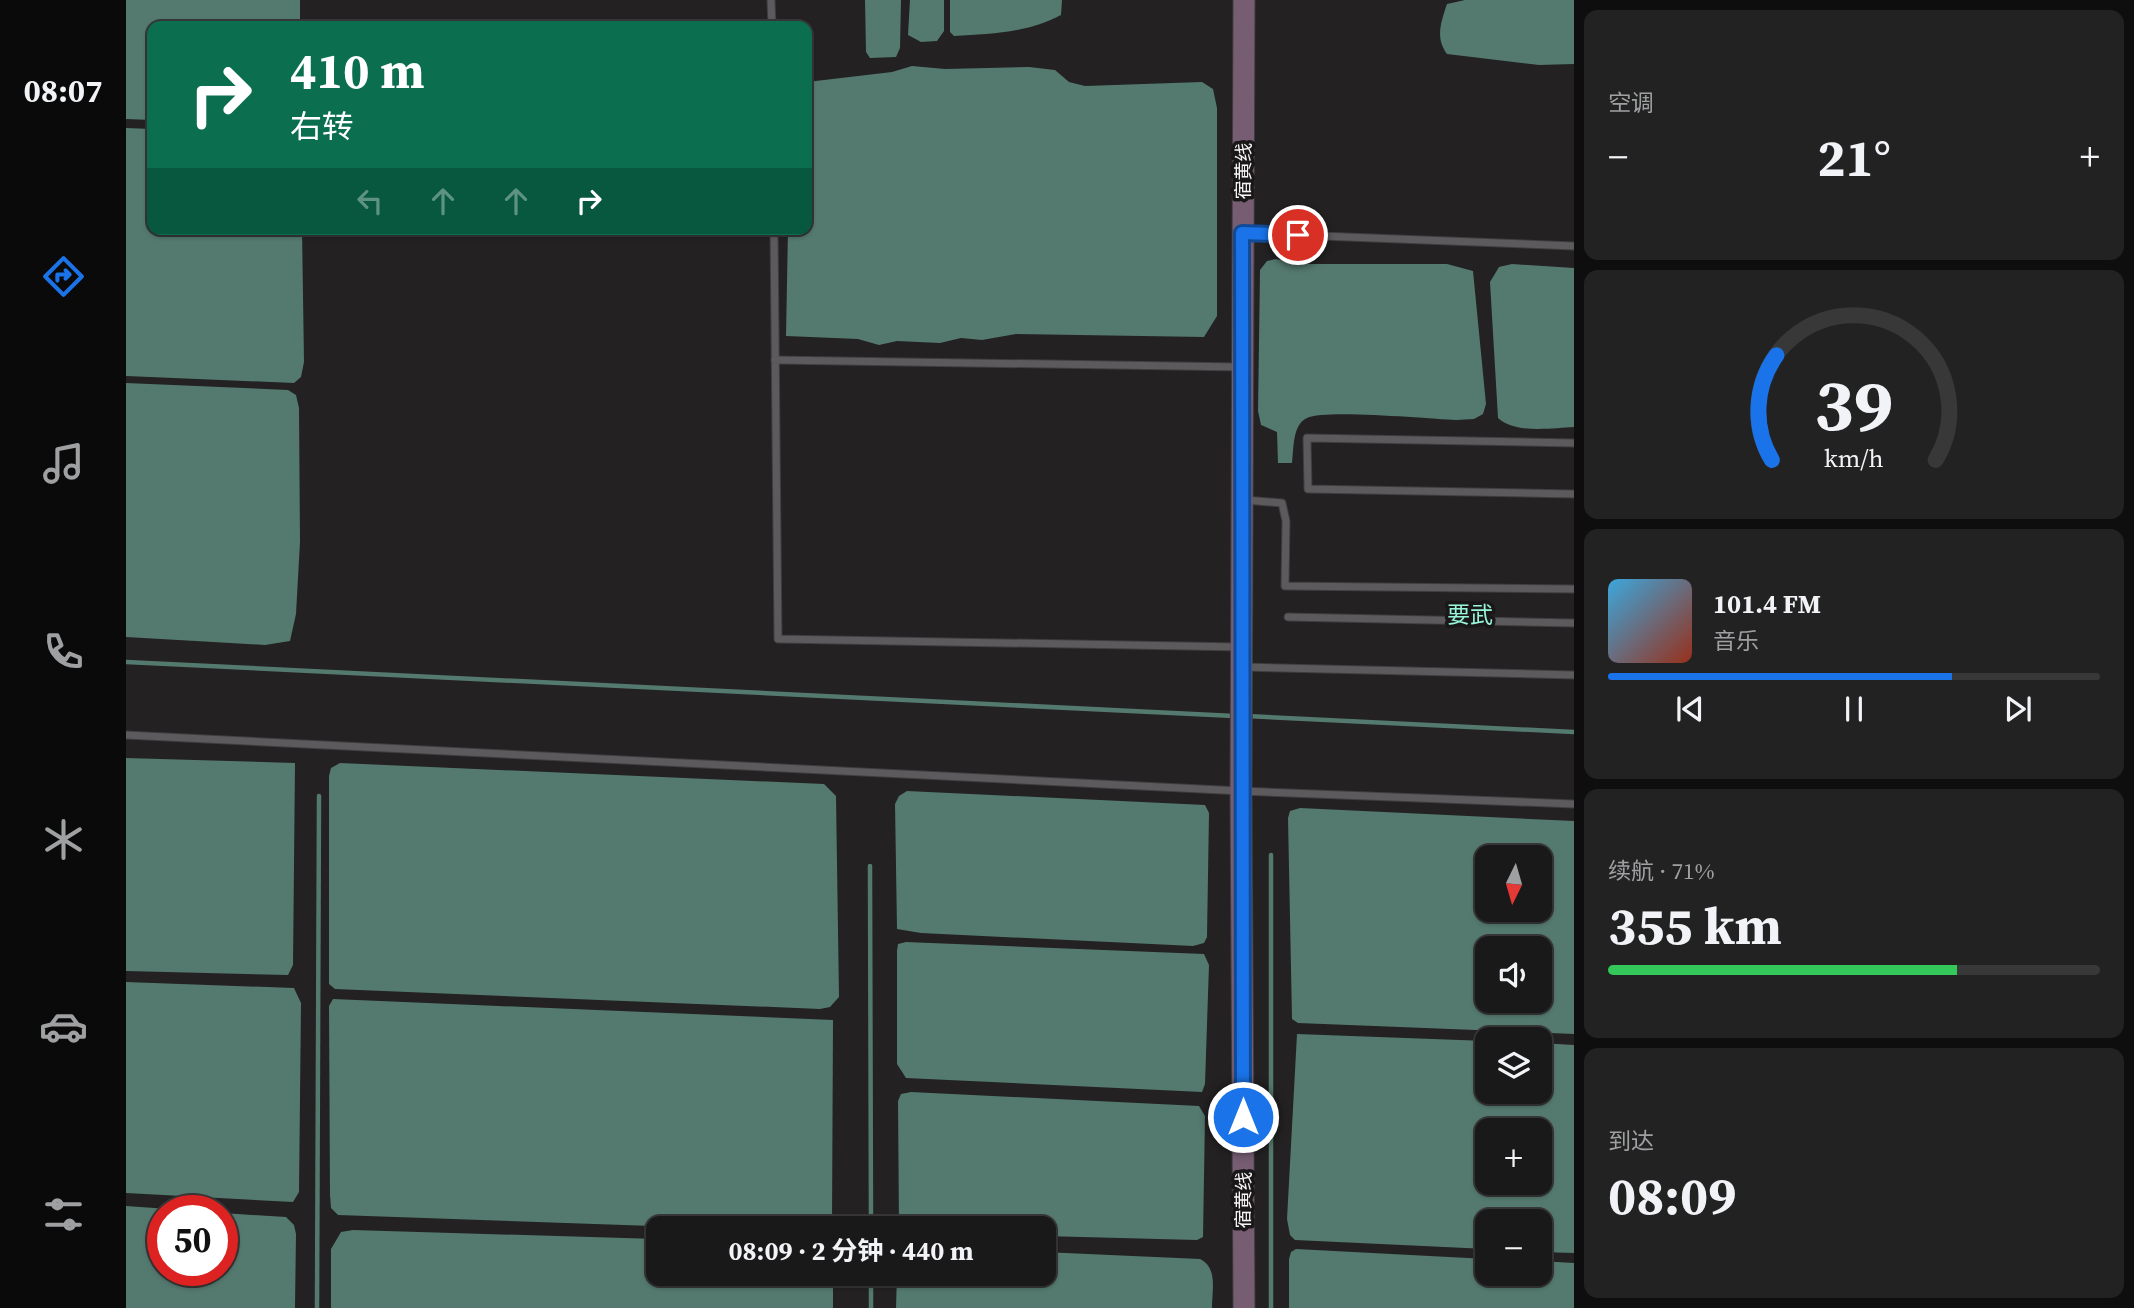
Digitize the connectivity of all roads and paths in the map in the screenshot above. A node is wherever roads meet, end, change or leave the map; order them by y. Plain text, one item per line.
1 (771, 0) edge
2 (1244, 0) edge
3 (772, 21) edge
4 (1242, 233) junction
5 (774, 235) edge
6 (1574, 246) edge
7 (775, 360) junction
8 (1242, 367) junction
9 (1574, 443) edge
10 (1574, 494) edge
11 (1242, 500) junction
12 (1574, 589) edge
13 (1289, 617) dead end
14 (1574, 623) edge
15 (1241, 665) junction
16 (1574, 676) edge
17 (126, 735) edge
18 (1241, 791) junction
19 (1574, 804) edge
20 (1244, 1308) edge

1 - 3 lane
2 - 4 main road, 宿黄线
4 - 6 lane
4 - 8 main road, 宿黄线
5 - 7 lane
7 - 8 lane
7 - 15 lane
8 - 11 main road, 宿黄线
9 - 10 lane
11 - 12 lane
11 - 15 main road, 宿黄线
13 - 14 lane
15 - 16 lane
15 - 18 main road, 宿黄线
17 - 18 lane
18 - 19 lane
18 - 20 main road, 宿黄线

